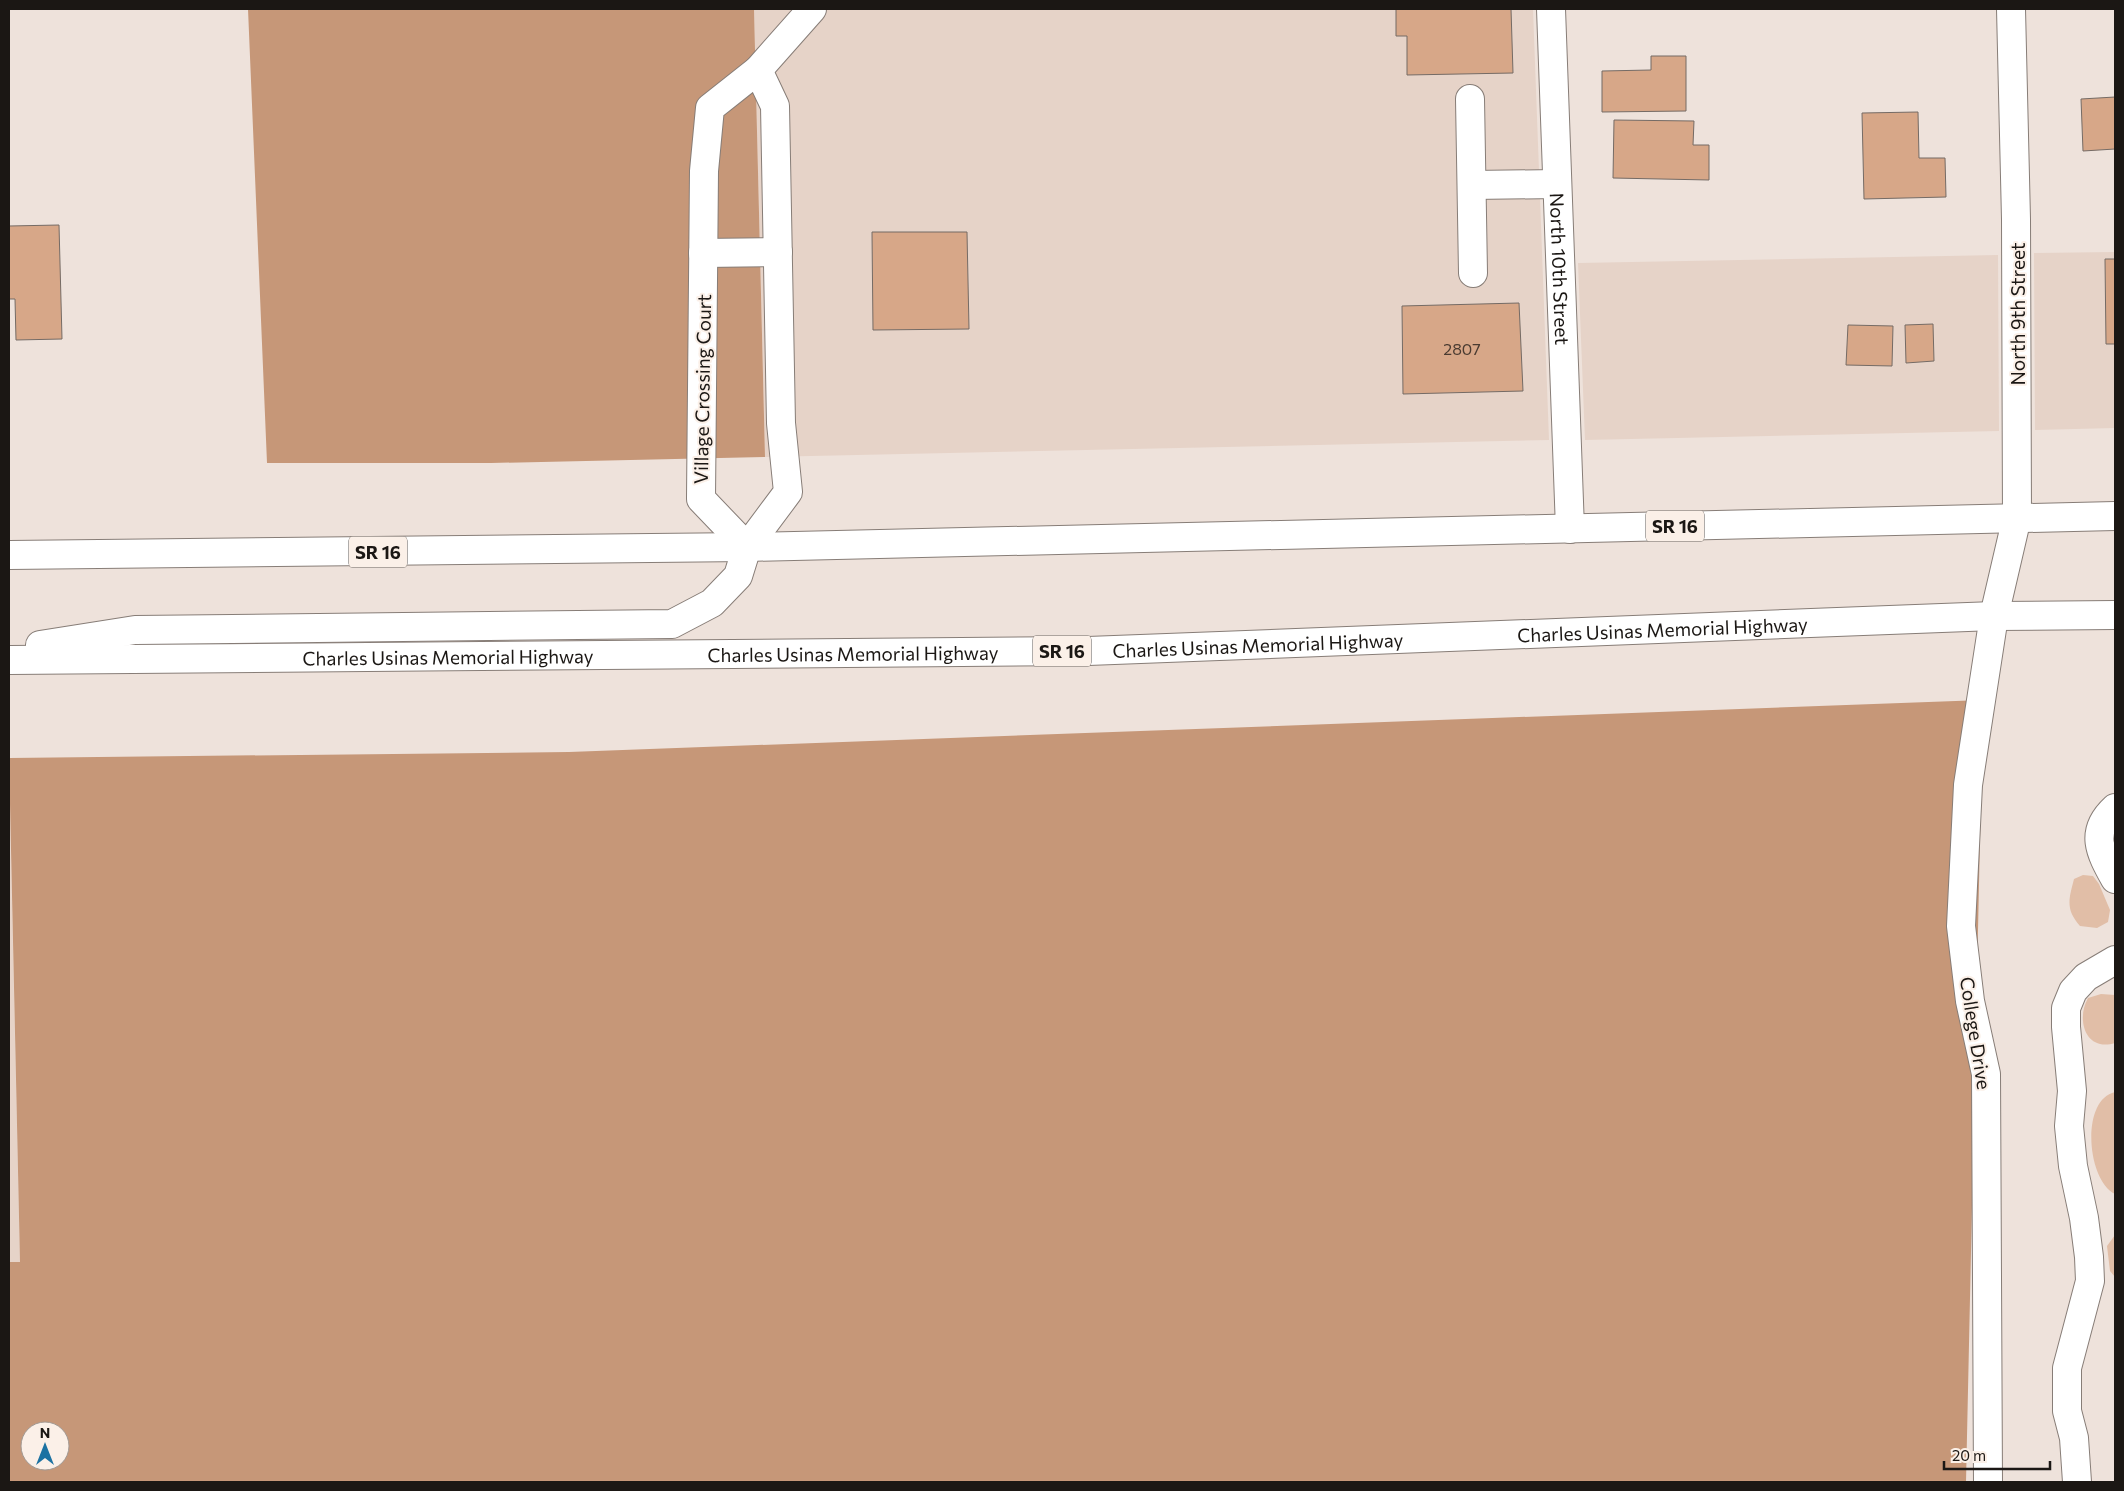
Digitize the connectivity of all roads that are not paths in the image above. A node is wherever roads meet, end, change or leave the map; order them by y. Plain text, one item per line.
1 (812, 9) edge
2 (1551, 9) edge
3 (2011, 9) edge
4 (758, 70) junction
5 (1470, 99) dead end
6 (1557, 184) junction
7 (1472, 185) junction
8 (778, 252) junction
9 (704, 254) junction
10 (1473, 273) dead end
11 (2115, 516) edge
12 (2017, 517) junction
13 (1570, 529) junction
14 (748, 547) junction
15 (9, 554) edge
16 (2115, 615) edge
17 (1994, 616) junction
18 (9, 650) edge
19 (9, 660) edge
20 (2115, 808) edge
21 (2115, 879) edge
22 (2115, 960) edge
23 (1988, 1482) edge
24 (2077, 1482) edge

1 - 4 main road, Village Crossing Court
2 - 6 main road, North 10th Street
3 - 12 main road, North 9th Street
4 - 8 main road
4 - 9 main road, Village Crossing Court
5 - 7 main road
6 - 7 main road
6 - 13 main road, North 10th Street
7 - 10 main road
8 - 9 main road
8 - 14 main road
9 - 14 main road, Village Crossing Court
11 - 12 main road, SR 16
12 - 13 main road, SR 16
12 - 17 main road, North 9th Street
13 - 14 main road, SR 16
14 - 15 main road, SR 16
14 - 18 main road
16 - 17 main road, Charles Usinas Memorial Highway / SR 16
17 - 19 main road, Charles Usinas Memorial Highway / SR 16
17 - 23 main road, College Drive
20 - 21 main road
22 - 24 main road

